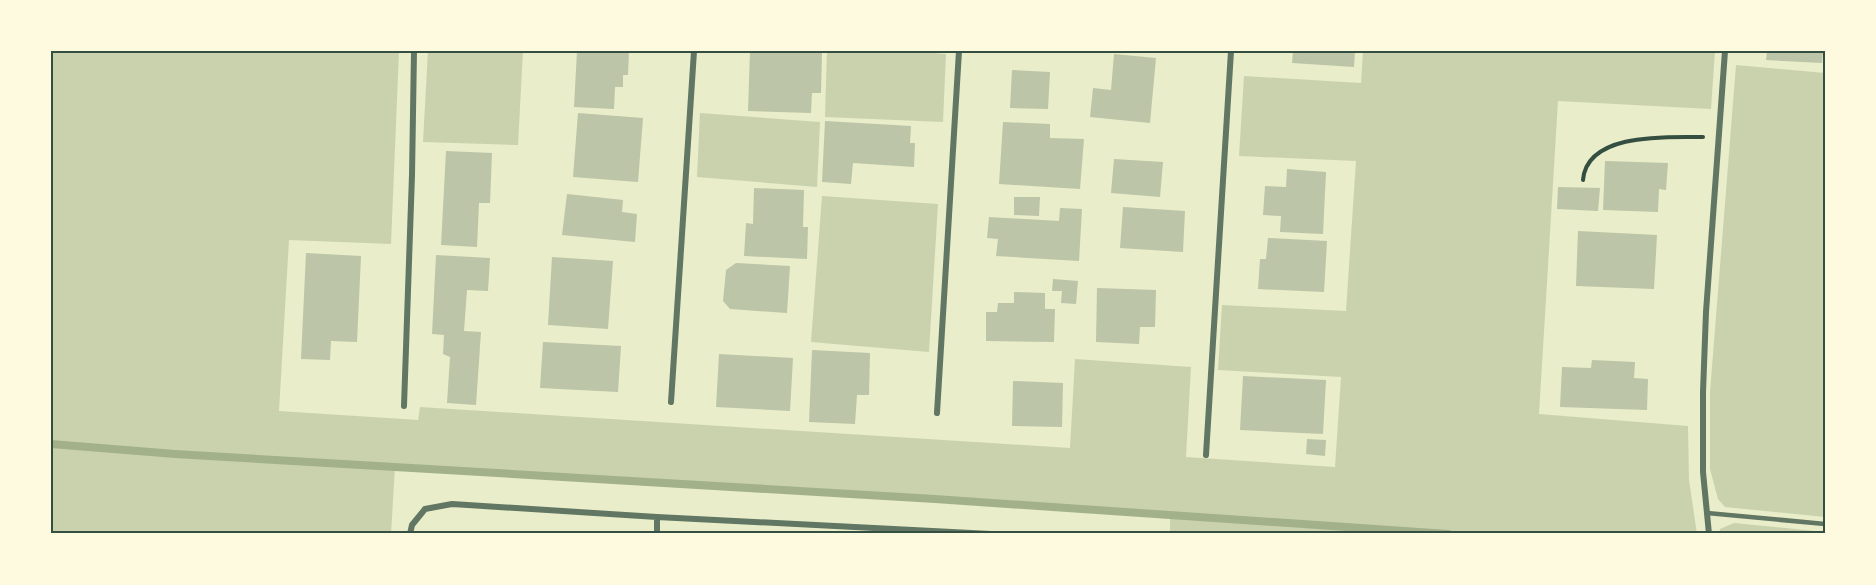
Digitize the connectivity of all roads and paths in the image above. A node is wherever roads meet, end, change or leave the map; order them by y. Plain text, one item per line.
1 (414, 51) edge
2 (694, 51) edge
3 (959, 51) edge
4 (1231, 51) edge
5 (1725, 51) edge
6 (1719, 138) junction
7 (1583, 180) dead end
8 (671, 402) dead end
9 (404, 406) dead end
10 (937, 413) dead end
11 (1206, 455) dead end
12 (1707, 513) junction
13 (657, 517) junction
14 (1825, 524) edge
15 (908, 532) edge
16 (410, 534) edge
17 (657, 534) edge
18 (991, 534) edge
19 (1709, 534) edge

1 - 9 street
2 - 8 street
3 - 10 street
4 - 11 street
5 - 6 street
6 - 7 path
6 - 12 street
12 - 14 lane
12 - 19 street
13 - 15 street
13 - 16 street
13 - 17 street
15 - 18 street

